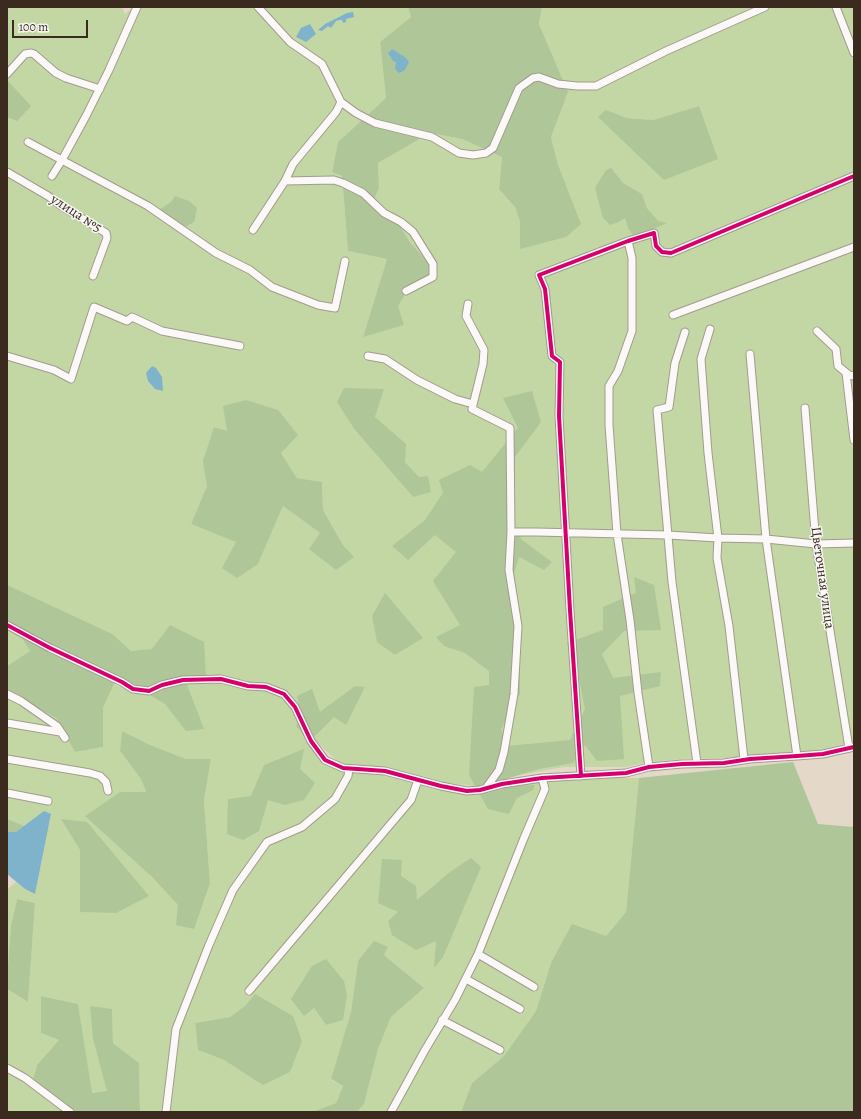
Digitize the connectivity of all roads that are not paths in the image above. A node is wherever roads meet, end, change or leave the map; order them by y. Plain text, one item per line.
1 (137, 7) edge
2 (258, 7) edge
3 (765, 7) edge
4 (836, 7) edge
5 (854, 53) edge
6 (7, 74) edge
7 (100, 89) junction
8 (341, 102) junction
9 (28, 142) dead end
10 (62, 160) junction
11 (7, 172) edge
12 (52, 176) dead end
13 (854, 176) edge
14 (285, 181) junction
15 (253, 230) dead end
16 (628, 241) junction
17 (854, 247) edge
18 (344, 261) dead end
19 (93, 276) dead end
20 (406, 291) dead end
21 (468, 304) dead end
22 (673, 315) dead end
23 (710, 329) dead end
24 (817, 330) dead end
25 (685, 332) dead end
26 (240, 346) dead end
27 (750, 354) dead end
28 (7, 356) edge
29 (368, 356) dead end
30 (846, 373) junction
31 (854, 376) edge
32 (473, 404) junction
33 (805, 408) dead end
34 (854, 440) edge
35 (511, 532) junction
36 (566, 533) junction
37 (618, 534) junction
38 (668, 535) junction
39 (718, 538) junction
40 (766, 539) junction
41 (854, 543) edge
42 (816, 544) junction
43 (7, 625) edge
44 (7, 694) edge
45 (7, 723) edge
46 (851, 748) edge
47 (797, 756) junction
48 (7, 759) edge
49 (744, 759) junction
50 (697, 763) junction
51 (649, 767) junction
52 (350, 769) junction
53 (581, 776) junction
54 (542, 778) junction
55 (418, 780) junction
56 (486, 788) junction
57 (108, 791) dead end
58 (7, 793) edge
59 (48, 801) dead end
60 (478, 954) junction
61 (466, 979) junction
62 (534, 987) dead end
63 (249, 991) dead end
64 (520, 1009) dead end
65 (442, 1020) junction
66 (500, 1050) dead end
67 (7, 1068) edge
68 (70, 1112) edge
69 (166, 1112) edge
70 (391, 1112) edge

1 - 7 street
2 - 8 street
3 - 8 street
4 - 5 street
6 - 7 street
7 - 10 street
8 - 14 street
9 - 10 street
10 - 12 street
10 - 18 street
11 - 19 street, улица №5
13 - 16 street
14 - 15 street
14 - 20 street
16 - 36 street
16 - 37 street
17 - 22 street
21 - 32 street
23 - 39 street
24 - 30 street
25 - 38 street
26 - 28 street
27 - 40 street
29 - 32 street
30 - 31 street
30 - 34 street
32 - 35 street
33 - 42 street, Цветочная улица
35 - 36 street
35 - 56 street
36 - 37 street
36 - 53 street
37 - 38 street
37 - 51 street
38 - 39 street
38 - 50 street
39 - 40 street
39 - 49 street
40 - 42 street
40 - 47 street
41 - 42 street
42 - 46 street, Цветочная улица
43 - 52 street
44 - 45 street
46 - 47 street
47 - 49 street
48 - 57 street
49 - 50 street
50 - 51 street
51 - 53 street
52 - 55 street
52 - 69 street
53 - 54 street
54 - 56 street
54 - 60 street
55 - 56 street
55 - 63 street
58 - 59 street
60 - 61 street
60 - 62 street
61 - 64 street
61 - 65 street
65 - 66 street
65 - 70 street
67 - 68 street

